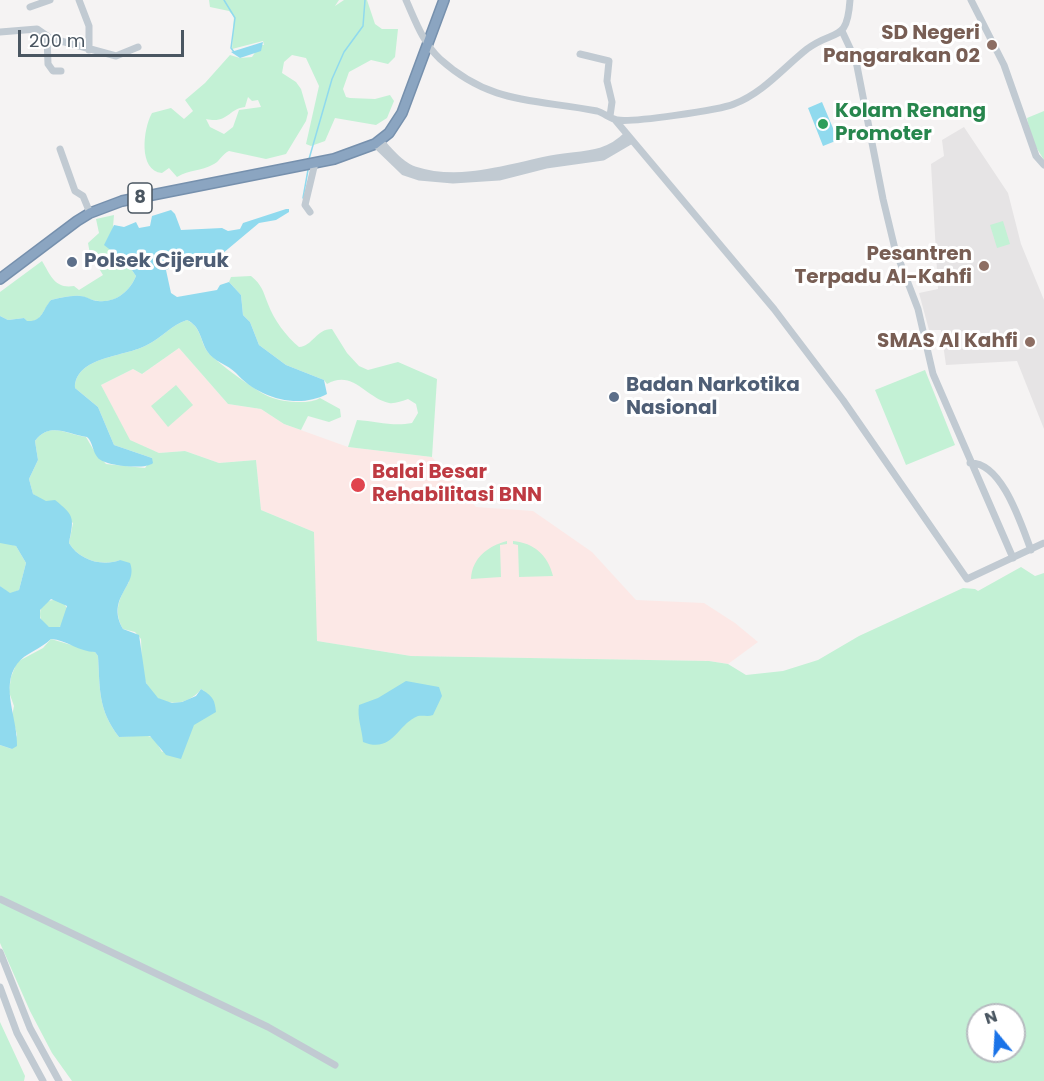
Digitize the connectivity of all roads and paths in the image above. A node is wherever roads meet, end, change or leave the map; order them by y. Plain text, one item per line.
1 (50, 0) edge
2 (79, 0) edge
3 (406, 0) edge
4 (444, 0) edge
5 (850, 0) edge
6 (971, 0) edge
7 (30, 7) dead end
8 (842, 31) junction
9 (0, 32) edge
10 (47, 37) junction
11 (427, 46) junction
12 (138, 47) dead end
13 (89, 50) junction
14 (580, 54) dead end
15 (61, 71) dead end
16 (613, 118) junction
17 (630, 138) junction
18 (378, 143) junction
19 (60, 149) dead end
20 (314, 163) junction
21 (1044, 165) edge
22 (309, 212) dead end
23 (90, 213) junction
24 (0, 279) edge
25 (970, 462) junction
26 (1044, 543) edge
27 (1031, 550) junction
28 (1013, 558) junction
29 (0, 899) edge
30 (0, 952) edge
31 (0, 987) edge
32 (336, 1065) dead end
33 (44, 1081) edge
34 (59, 1081) edge

1 - 7 street
2 - 13 street
3 - 11 street
4 - 11 highway, 8
5 - 8 street
6 - 21 street
8 - 16 street
8 - 25 street
9 - 10 street
10 - 13 street
10 - 15 street
11 - 16 street
11 - 18 highway, 8
12 - 13 street
14 - 16 street
16 - 17 street
17 - 18 street
17 - 28 street
18 - 20 highway, 8
19 - 23 street
20 - 22 street
20 - 23 highway, 8
23 - 24 highway, 8
25 - 27 street
25 - 28 street
26 - 27 street
27 - 28 street
29 - 32 street
30 - 34 street
31 - 33 street

